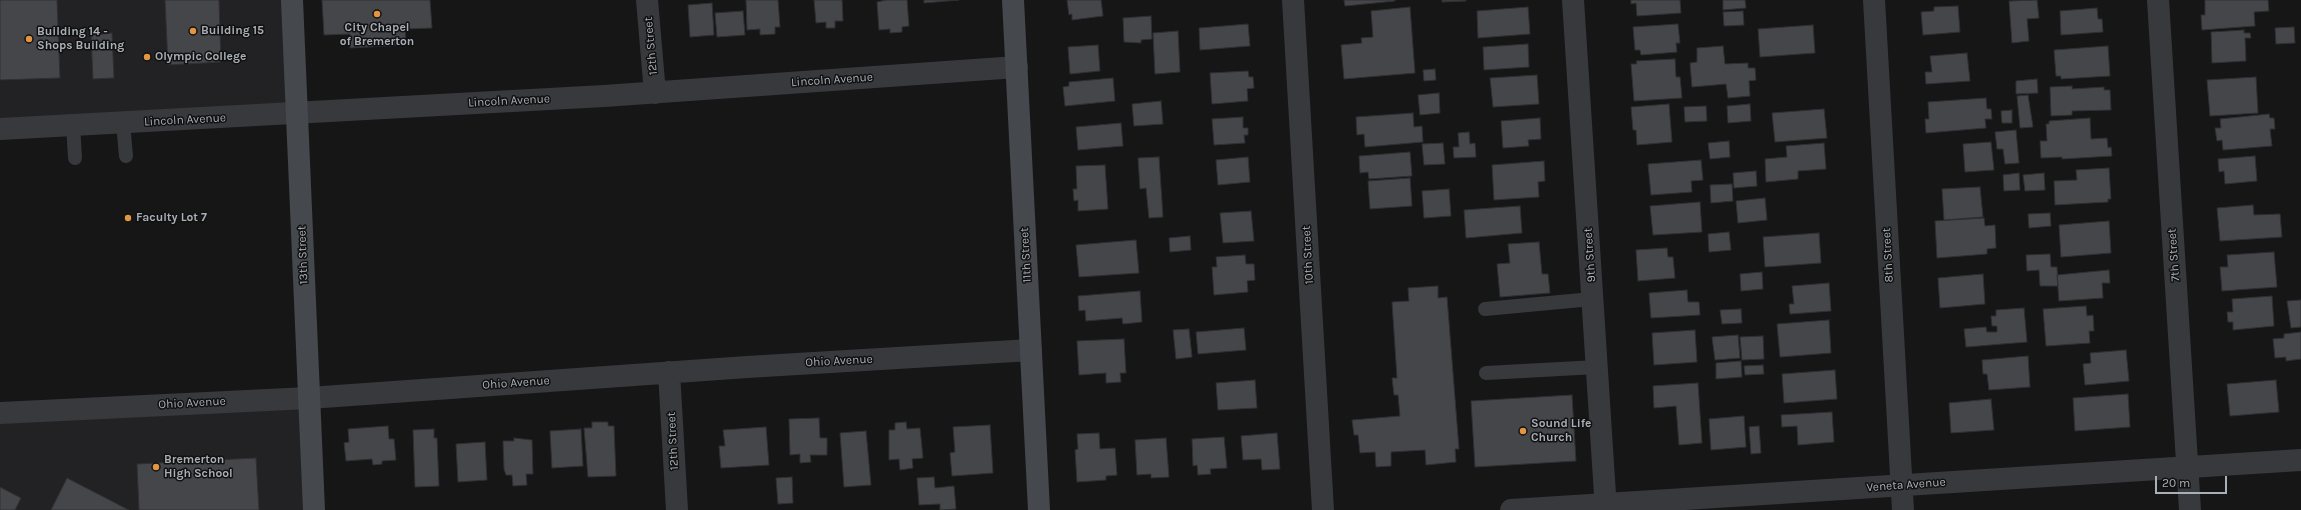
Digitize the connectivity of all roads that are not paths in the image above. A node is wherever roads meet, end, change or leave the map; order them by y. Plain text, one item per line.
1 (292, 0) edge
2 (647, 0) edge
3 (1013, 0) edge
4 (1293, 0) edge
5 (1573, 0) edge
6 (1874, 0) edge
7 (2158, 0) edge
8 (1017, 67) junction
9 (655, 93) junction
10 (296, 114) junction
11 (123, 123) junction
12 (73, 125) junction
13 (0, 128) edge
14 (126, 156) dead end
15 (75, 158) dead end
16 (1592, 299) junction
17 (1486, 309) dead end
18 (1031, 350) junction
19 (1597, 367) junction
20 (669, 372) junction
21 (1486, 373) dead end
22 (309, 398) junction
23 (0, 413) edge
24 (2301, 460) edge
25 (2187, 467) junction
26 (1902, 485) junction
27 (1606, 507) edge
28 (314, 510) edge
29 (677, 510) edge
30 (1039, 510) edge
31 (1323, 510) edge
32 (1511, 510) edge
33 (1903, 510) edge
34 (2190, 510) edge

1 - 10 main road, 13th Street
2 - 9 street, 12th Street
3 - 8 main road, 11th Street
4 - 31 street, 10th Street
5 - 16 street, 9th Street
6 - 26 street, 8th Street
7 - 25 street, 7th Street
8 - 9 street, Lincoln Avenue
8 - 18 main road, 11th Street
9 - 10 street, Lincoln Avenue
10 - 11 street, Lincoln Avenue
10 - 22 main road, 13th Street
11 - 12 street, Lincoln Avenue
11 - 14 lane
12 - 13 street, Lincoln Avenue
12 - 15 lane
16 - 17 lane
16 - 19 street, 9th Street
18 - 20 street, Ohio Avenue
18 - 30 main road, 11th Street
19 - 21 lane
19 - 27 street, 9th Street
20 - 22 street, Ohio Avenue
20 - 29 street, 12th Street
22 - 23 street, Ohio Avenue
22 - 28 main road, 13th Street
24 - 25 street, Veneta Avenue
25 - 26 street, Veneta Avenue
25 - 34 street, 7th Street
26 - 27 street, Veneta Avenue
26 - 33 street, 8th Street
27 - 32 street, Veneta Avenue

